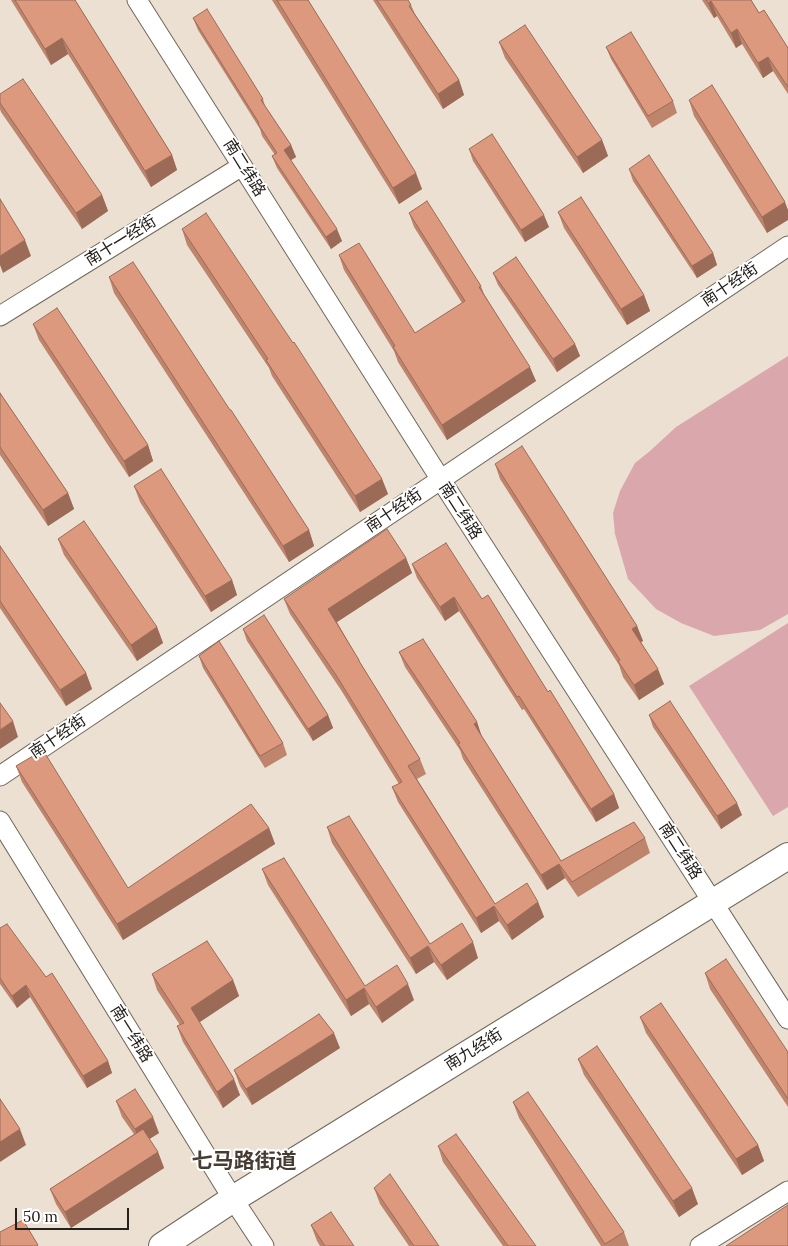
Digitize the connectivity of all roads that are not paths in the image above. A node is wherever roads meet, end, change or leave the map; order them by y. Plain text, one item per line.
1 (136, 0) edge
2 (242, 166) junction
3 (788, 246) edge
4 (0, 316) edge
5 (441, 480) junction
6 (0, 776) edge
7 (0, 821) edge
8 (788, 856) edge
9 (713, 902) junction
10 (788, 1019) edge
11 (788, 1191) edge
12 (233, 1200) junction
13 (162, 1246) edge
14 (264, 1246) edge
15 (700, 1246) edge

1 - 2 street, 南二纬路
2 - 4 street, 南十一经街
2 - 5 street, 南二纬路
3 - 5 street, 南十经街
5 - 6 street, 南十经街
5 - 9 street, 南二纬路
7 - 12 street, 南一纬路
8 - 9 main road, 南九经街
9 - 10 street, 南二纬路
9 - 12 main road, 南九经街
11 - 15 street
12 - 13 main road, 南九经街
12 - 14 street, 南一纬路

